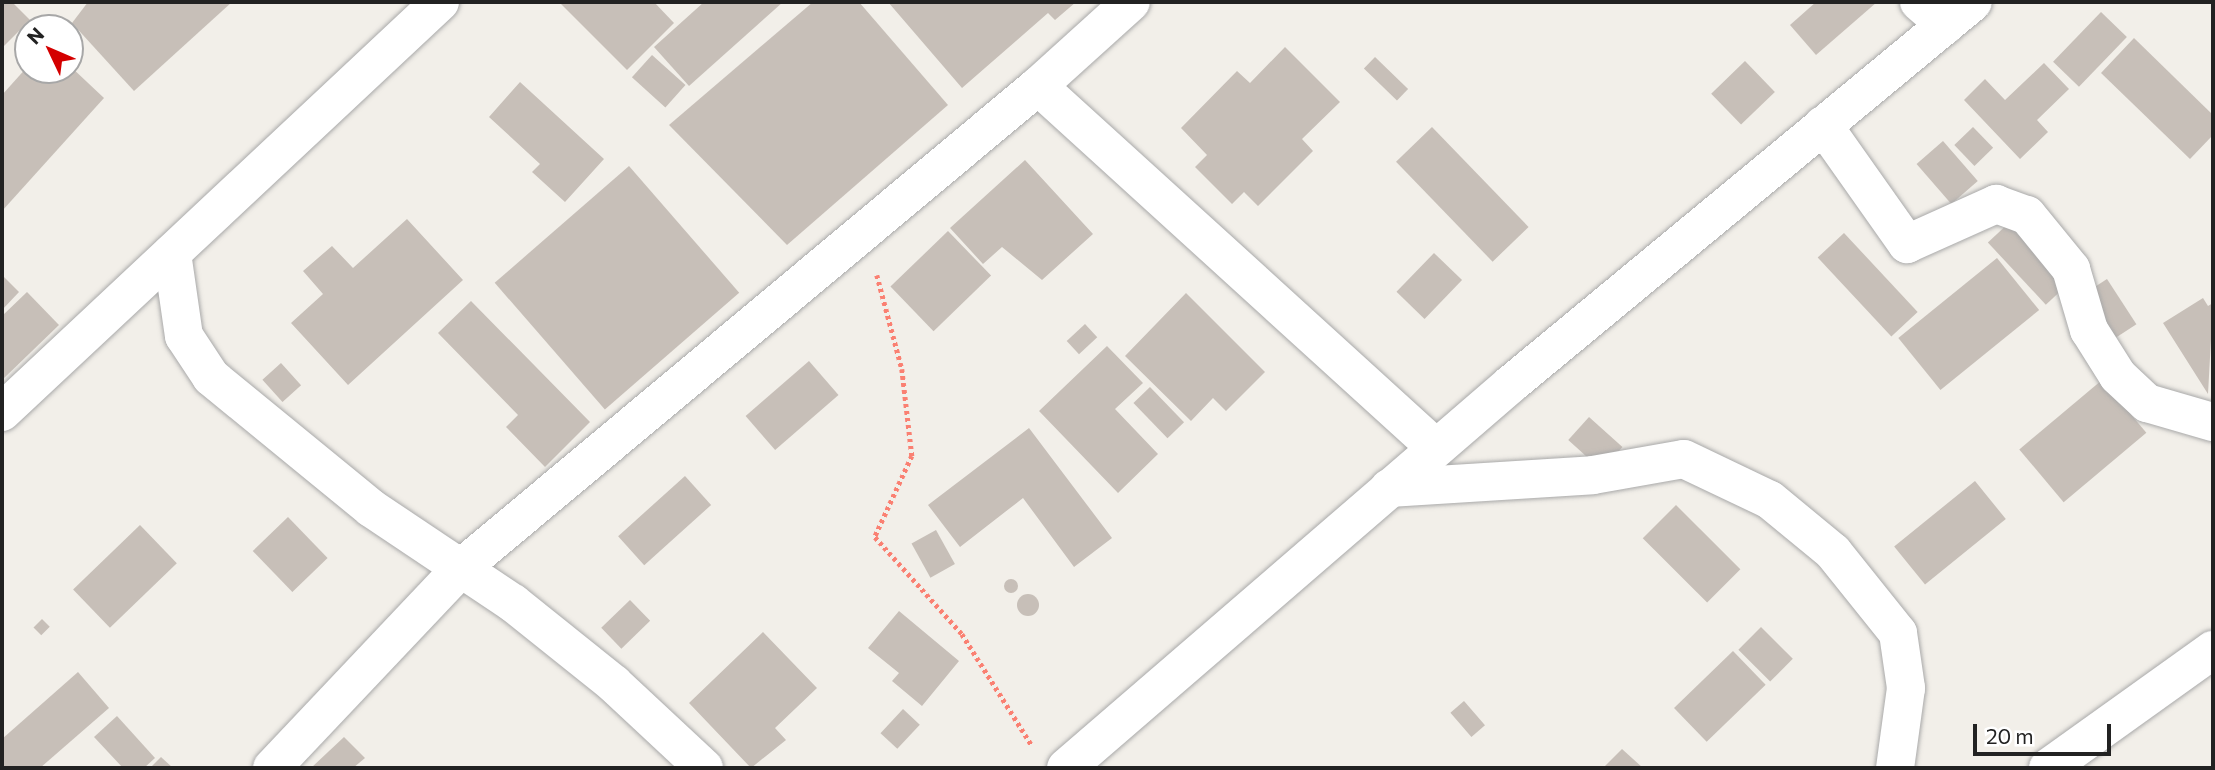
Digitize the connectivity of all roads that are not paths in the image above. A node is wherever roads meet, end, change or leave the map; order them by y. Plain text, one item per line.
1 (440, 2) edge
2 (1131, 2) edge
3 (1946, 9) edge
4 (1038, 86) junction
5 (1823, 125) junction
6 (172, 253) junction
7 (2, 412) edge
8 (2213, 422) edge
9 (1436, 447) junction
10 (1389, 488) junction
11 (461, 568) junction
12 (2213, 650) edge
13 (2213, 686) edge
14 (2149, 696) junction
15 (1053, 763) edge
16 (272, 768) edge
17 (704, 768) edge
18 (1895, 768) edge
19 (2048, 768) edge

1 - 6 street
2 - 4 street
3 - 5 street
4 - 9 street
4 - 11 street
5 - 8 street
5 - 9 street
6 - 7 street
6 - 11 street
9 - 10 street
10 - 15 street
10 - 18 street
11 - 16 street
11 - 17 street
12 - 14 street
13 - 14 street
14 - 19 street

